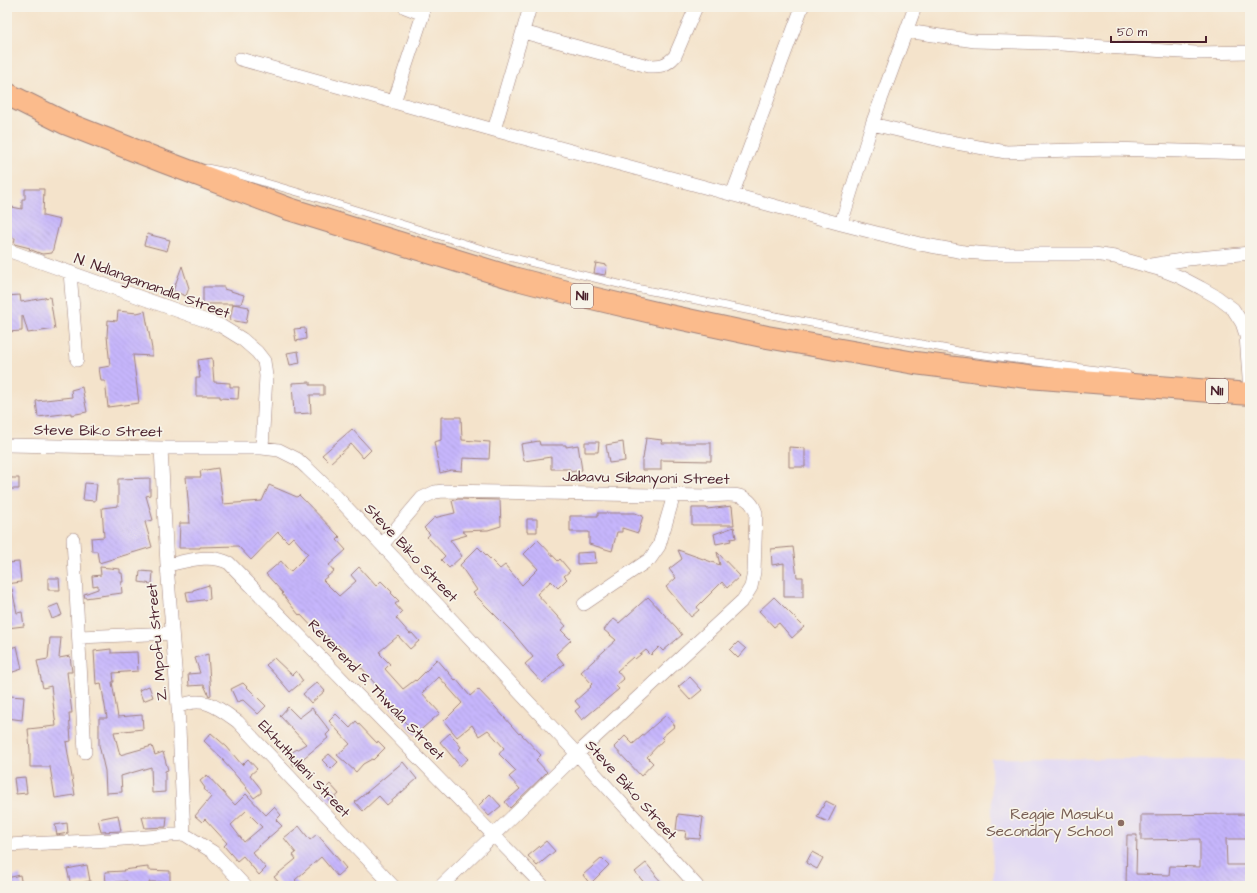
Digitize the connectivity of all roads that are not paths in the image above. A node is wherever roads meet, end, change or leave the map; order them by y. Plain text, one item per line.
1 (405, 7) edge
2 (530, 7) edge
3 (696, 7) edge
4 (802, 7) edge
5 (915, 7) edge
6 (424, 10) edge
7 (906, 31) junction
8 (523, 32) junction
9 (1250, 52) edge
10 (240, 58) dead end
11 (7, 94) edge
12 (394, 102) junction
13 (872, 124) junction
14 (494, 130) junction
15 (1250, 153) edge
16 (162, 162) junction
17 (732, 195) junction
18 (841, 224) junction
19 (7, 250) edge
20 (1250, 253) edge
21 (1149, 266) junction
22 (70, 272) junction
23 (77, 360) dead end
24 (1131, 374) dead end
25 (1185, 382) dead end
26 (1217, 391) junction
27 (1250, 393) edge
28 (7, 445) edge
29 (161, 448) junction
30 (262, 448) junction
31 (674, 495) junction
32 (73, 539) dead end
33 (382, 545) junction
34 (166, 565) junction
35 (584, 604) dead end
36 (172, 633) junction
37 (79, 637) junction
38 (178, 707) junction
39 (85, 752) dead end
40 (577, 754) junction
41 (184, 834) junction
42 (494, 834) junction
43 (7, 845) edge
44 (245, 886) edge
45 (393, 886) edge
46 (441, 886) edge
47 (543, 886) edge
48 (696, 886) edge

1 - 6 street
2 - 8 street
3 - 8 street
4 - 17 street
5 - 7 street
6 - 12 street
7 - 9 street
7 - 13 street
8 - 14 street
10 - 12 street
11 - 16 highway, N11
12 - 14 street
13 - 15 street
13 - 18 street
14 - 17 street
16 - 24 lane
16 - 26 highway, N11
17 - 18 street
18 - 21 street
19 - 22 street, N. Ndlangamandla Street
20 - 21 street
21 - 27 street
22 - 23 street
22 - 30 street, N. Ndlangamandla Street
25 - 26 lane
26 - 27 highway, N11
28 - 29 street, Steve Biko Street
29 - 30 street, Steve Biko Street
29 - 34 street, Z. Mpofu Street
30 - 33 street, Steve Biko Street
31 - 33 street, Jabavu Sibanyoni Street
31 - 35 street
31 - 40 street, Jabavu Sibanyoni Street
32 - 37 street
33 - 40 street, Steve Biko Street
34 - 36 street, Z. Mpofu Street
34 - 42 street, Reverend S. Thwala Street
36 - 37 street
36 - 38 street, Z. Mpofu Street
37 - 39 street
38 - 41 street, Z. Mpofu Street
38 - 45 street, Ekhuthuleni Street
40 - 42 street
40 - 48 street, Steve Biko Street
41 - 43 street
41 - 44 street
42 - 46 street
42 - 47 street, Reverend S. Thwala Street

